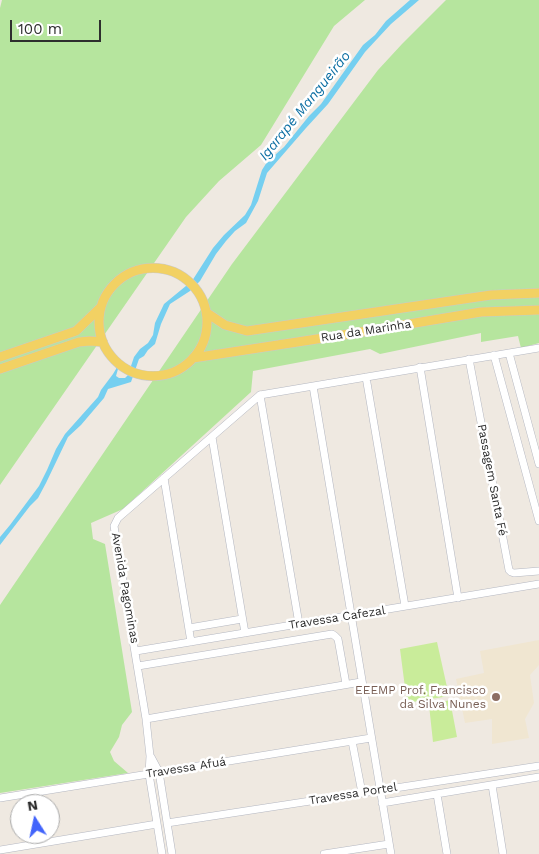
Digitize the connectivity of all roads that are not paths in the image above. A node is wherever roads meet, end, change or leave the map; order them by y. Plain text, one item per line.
1 (539, 293) edge
2 (101, 306) junction
3 (539, 310) edge
4 (207, 313) junction
5 (103, 342) junction
6 (539, 348) edge
7 (509, 352) junction
8 (494, 355) junction
9 (0, 357) edge
10 (193, 358) junction
11 (469, 359) junction
12 (420, 368) junction
13 (0, 370) edge
14 (514, 373) junction
15 (500, 376) junction
16 (366, 377) junction
17 (312, 386) junction
18 (260, 396) junction
19 (212, 437) junction
20 (537, 450) edge
21 (539, 464) edge
22 (164, 478) junction
23 (539, 521) edge
24 (539, 571) edge
25 (539, 584) edge
26 (458, 598) junction
27 (404, 606) junction
28 (350, 616) junction
29 (242, 618) junction
30 (299, 624) junction
31 (189, 628) junction
32 (245, 633) junction
33 (191, 642) junction
34 (136, 651) junction
35 (138, 666) junction
36 (361, 682) junction
37 (346, 684) junction
38 (146, 719) junction
39 (371, 738) junction
40 (352, 741) junction
41 (150, 756) junction
42 (539, 766) edge
43 (159, 772) junction
44 (149, 774) junction
45 (539, 777) edge
46 (492, 785) junction
47 (380, 790) junction
48 (362, 793) junction
49 (437, 794) junction
50 (0, 798) edge
51 (382, 803) junction
52 (167, 822) junction
53 (157, 824) junction
54 (389, 844) junction
55 (0, 850) edge
56 (372, 851) edge
57 (162, 854) edge
58 (172, 854) edge
59 (324, 854) edge
60 (391, 854) edge
61 (447, 854) edge
62 (502, 854) edge

1 - 4 main road, Rua da Marinha
2 - 4 main road
2 - 5 main road
2 - 9 main road
3 - 10 main road, Rua da Marinha
4 - 10 main road
5 - 10 main road
5 - 13 main road
6 - 7 street
7 - 8 street
7 - 14 street
8 - 11 street
8 - 15 street
11 - 12 street
11 - 24 street, Passagem Santa Fé
12 - 16 street
12 - 26 street
14 - 15 street
14 - 20 street
15 - 23 street
16 - 17 street
16 - 27 street
17 - 18 street
17 - 28 street
18 - 19 street, Avenida Pagominas
18 - 30 street
19 - 22 street, Avenida Pagominas
19 - 29 street
20 - 21 street
22 - 31 street
22 - 34 street, Avenida Pagominas
25 - 26 street, Travessa Cafezal
26 - 27 street, Travessa Cafezal
27 - 28 street, Travessa Cafezal
28 - 30 street, Travessa Cafezal
28 - 36 street
29 - 31 street
29 - 32 street
30 - 32 street, Travessa Cafezal
31 - 33 street
32 - 33 street, Travessa Cafezal
33 - 34 street, Travessa Cafezal
34 - 35 street, Avenida Pagominas
35 - 37 street, Travessa Cafezal
35 - 38 street, Avenida Pagominas
36 - 37 street
36 - 39 street
37 - 38 street
38 - 41 street, Avenida Pagominas
39 - 40 street, Travessa Afuá
39 - 47 street
40 - 43 street, Travessa Afuá
40 - 48 street
41 - 43 street, Avenida Pagominas
41 - 44 street, Avenida Pagominas
42 - 47 street, Travessa Portel
43 - 44 street, Travessa Afuá
43 - 52 street, Avenida Pagominas
44 - 50 street, Travessa Afuá
44 - 53 street, Avenida Pagominas
45 - 46 street
46 - 49 street
46 - 62 street
47 - 48 street, Travessa Portel
47 - 51 street
48 - 52 street, Travessa Portel
49 - 51 street
49 - 61 street
51 - 54 street
52 - 58 street, Avenida Pagominas
53 - 55 street
53 - 57 street, Avenida Pagominas
54 - 56 street
54 - 60 street
56 - 59 street

